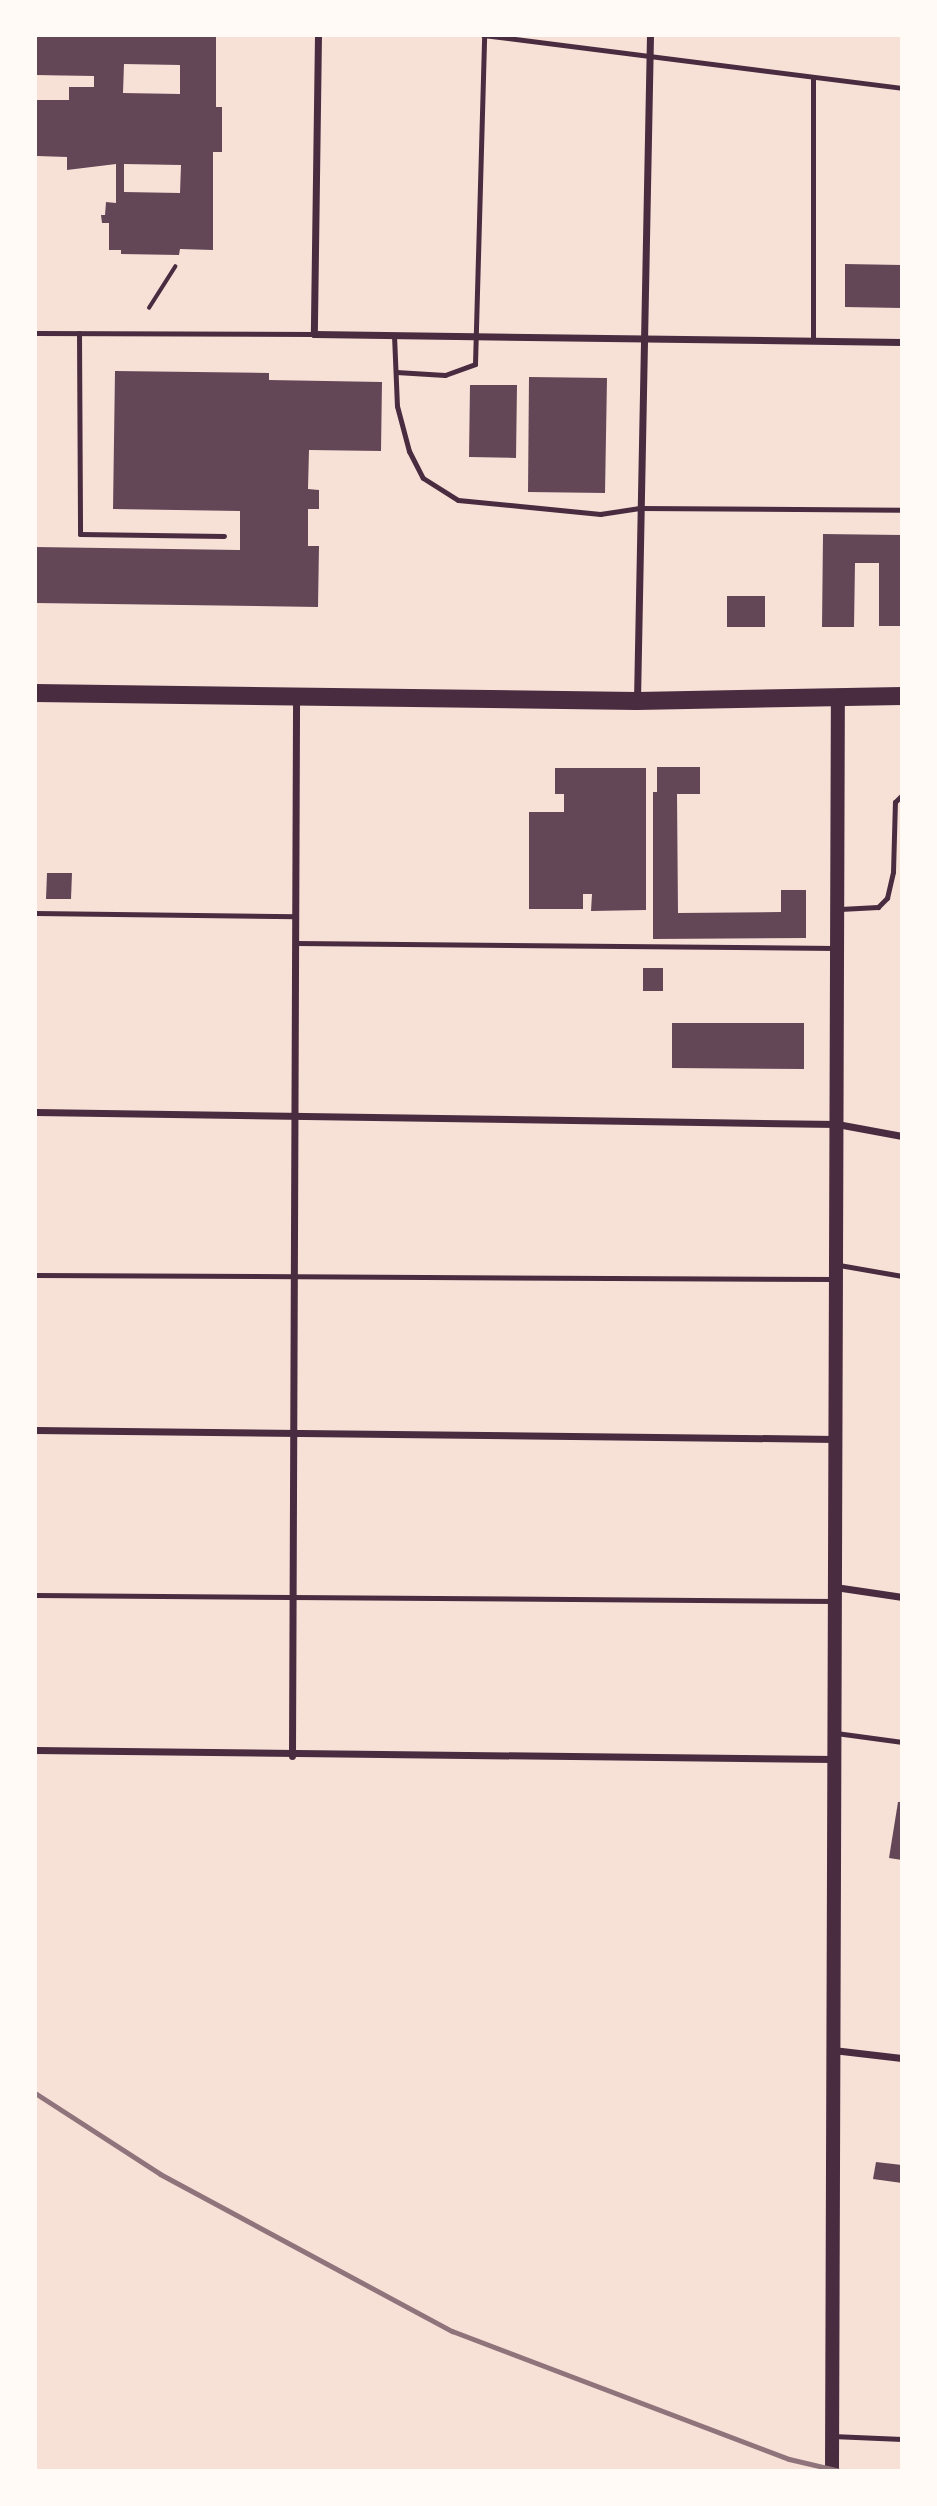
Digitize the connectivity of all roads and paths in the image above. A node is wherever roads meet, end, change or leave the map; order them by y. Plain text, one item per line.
1 (318, 35) edge
2 (483, 35) edge
3 (650, 35) edge
4 (650, 58) junction
5 (813, 77) junction
6 (902, 88) edge
7 (175, 268) dead end
8 (149, 308) dead end
9 (35, 333) edge
10 (79, 333) junction
11 (314, 334) junction
12 (394, 335) junction
13 (477, 336) junction
14 (643, 338) junction
15 (813, 340) junction
16 (902, 342) edge
17 (396, 372) junction
18 (640, 508) junction
19 (902, 510) edge
20 (224, 536) dead end
21 (35, 693) edge
22 (838, 696) junction
23 (902, 696) edge
24 (296, 698) junction
25 (637, 701) junction
26 (902, 794) edge
27 (837, 909) junction
28 (35, 913) edge
29 (296, 916) junction
30 (296, 943) junction
31 (837, 948) junction
32 (35, 1112) edge
33 (297, 1114) junction
34 (836, 1124) junction
35 (902, 1136) edge
36 (836, 1272) junction
37 (35, 1275) edge
38 (295, 1276) junction
39 (902, 1276) edge
40 (35, 1430) edge
41 (294, 1433) junction
42 (835, 1439) junction
43 (835, 1594) junction
44 (35, 1595) edge
45 (293, 1597) junction
46 (902, 1597) edge
47 (834, 1733) junction
48 (902, 1742) edge
49 (35, 1750) edge
50 (292, 1756) junction
51 (834, 1759) junction
52 (833, 2049) junction
53 (902, 2058) edge
54 (832, 2436) junction
55 (902, 2439) edge
56 (832, 2471) edge

1 - 11 street
2 - 4 lane
2 - 13 lane
3 - 4 street
4 - 5 lane
4 - 14 street
5 - 6 lane
5 - 15 lane
7 - 8 path
9 - 10 lane
10 - 11 lane
10 - 20 lane
11 - 12 street
12 - 13 street
12 - 17 lane
13 - 14 street
13 - 17 lane
14 - 15 street
14 - 18 street
15 - 16 street
17 - 18 lane
18 - 19 lane
18 - 25 street
21 - 24 main road
22 - 23 main road
22 - 25 main road
22 - 27 main road
24 - 25 main road
24 - 29 street
26 - 27 lane
27 - 31 main road
28 - 29 lane
29 - 30 street
30 - 31 lane
30 - 33 street
31 - 34 main road
32 - 33 street
33 - 34 street
33 - 38 street
34 - 35 street
34 - 36 main road
36 - 38 lane
36 - 39 lane
36 - 42 main road
37 - 38 lane
38 - 41 street
40 - 41 street
41 - 42 street
41 - 45 street
42 - 43 main road
43 - 45 lane
43 - 46 street
43 - 47 main road
44 - 45 lane
45 - 50 street
47 - 48 lane
47 - 51 main road
49 - 50 street
50 - 51 street
51 - 52 main road
52 - 53 street
52 - 54 main road
54 - 55 lane
54 - 56 main road

